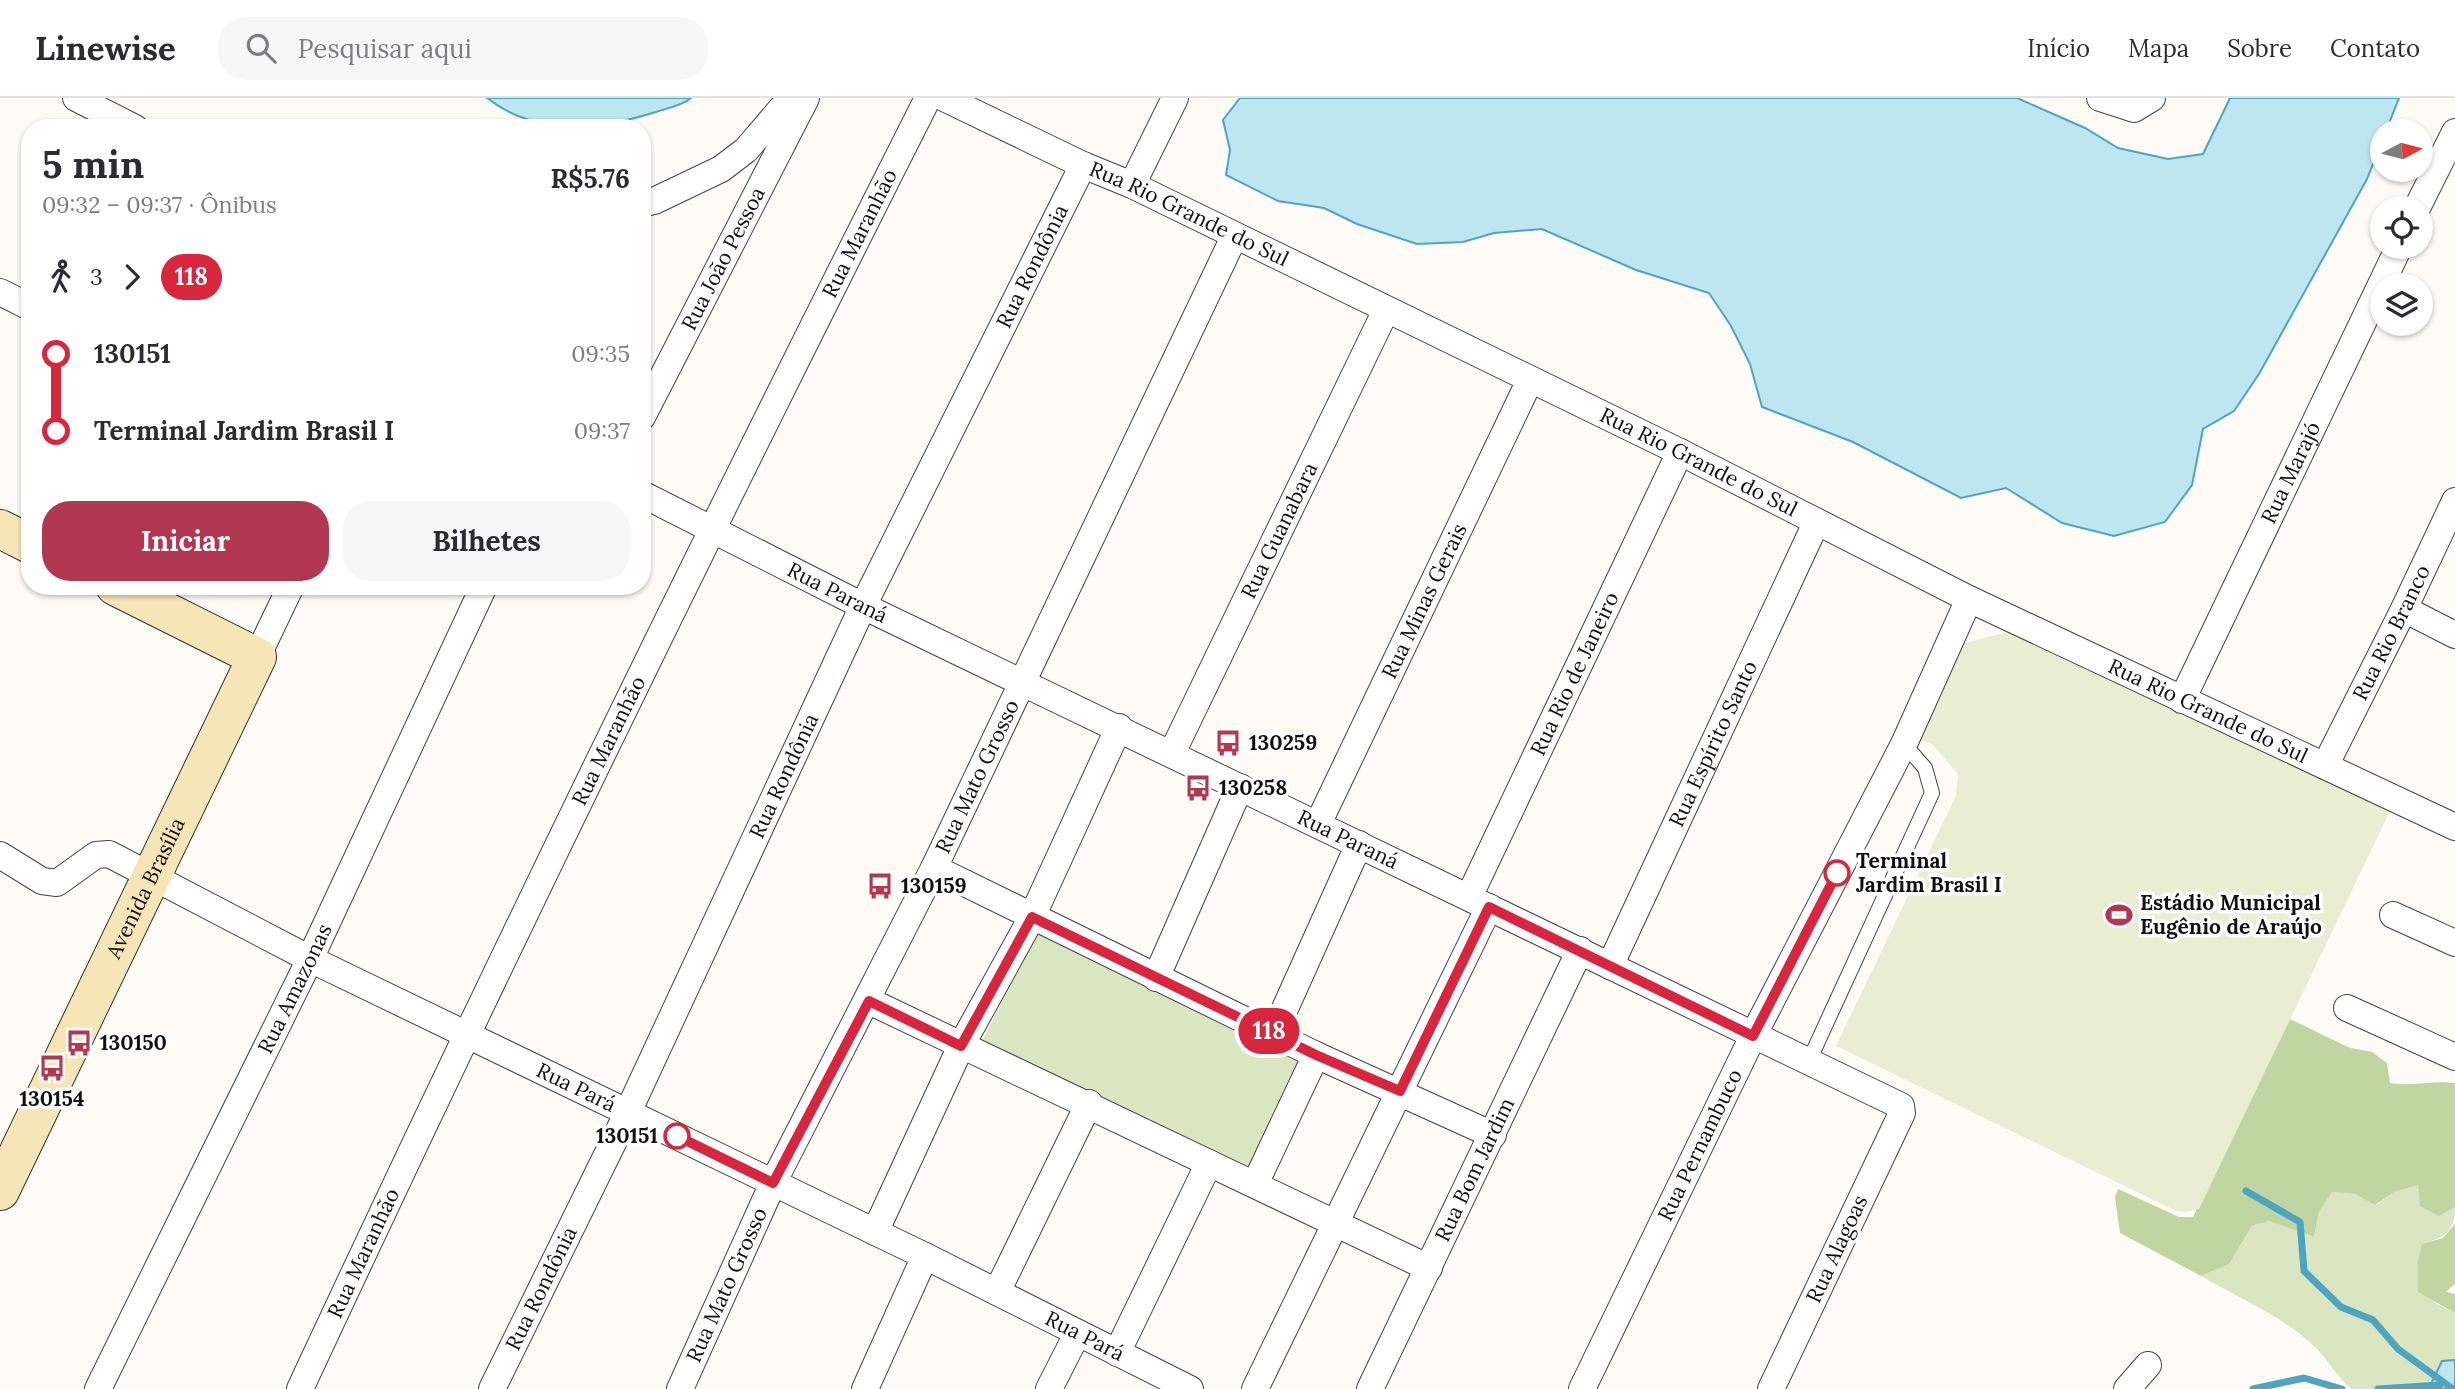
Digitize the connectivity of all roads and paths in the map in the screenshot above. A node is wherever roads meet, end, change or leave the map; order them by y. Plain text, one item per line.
1 (76, 98) edge
2 (928, 98) edge
3 (944, 98) edge
4 (1175, 98) edge
5 (2100, 98) edge
6 (2152, 99) edge
7 (804, 102) edge
8 (987, 107) edge
9 (117, 119) edge
10 (2455, 132) edge
11 (1083, 165) junction
12 (1132, 185) junction
13 (2423, 196) edge
14 (651, 202) edge
15 (1234, 237) junction
16 (2393, 259) edge
17 (0, 292) edge
18 (21, 302) edge
19 (1386, 310) junction
20 (1530, 380) junction
21 (651, 400) edge
22 (1680, 452) junction
23 (651, 498) edge
24 (2455, 500) edge
25 (1816, 523) junction
26 (711, 528) junction
27 (0, 529) edge
28 (21, 540) edge
29 (133, 595) edge
30 (287, 595) edge
31 (480, 595) edge
32 (1969, 599) junction
33 (863, 606) junction
34 (2404, 609) junction
35 (2455, 635) edge
36 (257, 657) junction
37 (1024, 682) junction
38 (2182, 700) junction
39 (1119, 727) junction
40 (1903, 744) junction
41 (1172, 753) junction
42 (2325, 766) junction
43 (1240, 787) junction
44 (1318, 824) junction
45 (2455, 827) edge
46 (1359, 845) junction
47 (0, 855) edge
48 (934, 868) junction
49 (151, 877) junction
50 (1479, 902) junction
51 (2393, 915) dead end
52 (1032, 917) junction
53 (2455, 943) edge
54 (1580, 950) junction
55 (310, 958) junction
56 (1610, 966) junction
57 (1156, 978) junction
58 (869, 1001) junction
59 (2347, 1008) dead end
60 (1274, 1033) junction
61 (465, 1035) junction
62 (1753, 1036) junction
63 (961, 1046) junction
64 (1316, 1055) junction
65 (2455, 1057) edge
66 (1808, 1063) junction
67 (1400, 1091) junction
68 (1089, 1103) junction
69 (1903, 1108) joint
70 (628, 1112) junction
71 (1493, 1135) junction
72 (1209, 1163) junction
73 (773, 1183) junction
74 (1255, 1184) junction
75 (0, 1190) edge
76 (1334, 1224) junction
77 (876, 1232) junction
78 (925, 1256) junction
79 (1429, 1268) junction
80 (997, 1292) junction
81 (1077, 1334) junction
82 (1117, 1353) junction
83 (2147, 1365) dead end
84 (98, 1389) edge
85 (300, 1389) edge
86 (492, 1389) edge
87 (680, 1389) edge
88 (865, 1389) edge
89 (1049, 1389) edge
90 (1190, 1389) edge
91 (1255, 1389) edge
92 (1370, 1389) edge
93 (1582, 1389) edge
94 (1771, 1389) edge
95 (2127, 1389) edge

1 - 9 street
2 - 26 street, Rua Maranhão
3 - 8 street, Rua Rio Grande do Sul
4 - 12 street
5 - 6 street
7 - 14 street
7 - 21 street, Rua João Pessoa
8 - 11 street, Rua Rio Grande do Sul
10 - 13 street
11 - 12 street, Rua Rio Grande do Sul
11 - 33 street, Rua Rondônia
12 - 15 street, Rua Rio Grande do Sul
15 - 19 street, Rua Rio Grande do Sul
15 - 37 street, Rua Mato Grosso
16 - 38 street, Rua Marajó
17 - 18 street
19 - 20 street, Rua Rio Grande do Sul
19 - 41 street, Rua Guanabara
20 - 22 street, Rua Rio Grande do Sul
20 - 44 street, Rua Minas Gerais
22 - 25 street, Rua Rio Grande do Sul
22 - 50 street, Rua Rio de Janeiro
23 - 26 street, Rua Paraná
24 - 34 street, Rua Rio Branco
25 - 32 street, Rua Rio Grande do Sul
25 - 56 street, Rua Espírito Santo
26 - 33 street, Rua Paraná
26 - 61 street, Rua Maranhão
27 - 28 street
29 - 36 street
30 - 36 street, Avenida Brasília
31 - 55 street, Rua Amazonas
32 - 38 street, Rua Rio Grande do Sul
32 - 40 street, Rua Pernambuco
33 - 37 street, Rua Paraná
33 - 70 street, Rua Rondônia
34 - 35 street
34 - 42 street, Rua Rio Branco
36 - 49 street, Avenida Brasília
37 - 39 street, Rua Paraná
37 - 48 street, Rua Mato Grosso
38 - 42 street, Rua Rio Grande do Sul
39 - 41 street, Rua Paraná
39 - 52 street
40 - 62 street, Rua Pernambuco
40 - 66 lane
41 - 43 street, Rua Paraná
42 - 45 street, Rua Rio Grande do Sul
43 - 44 street, Rua Paraná
43 - 57 street
44 - 46 street, Rua Paraná
46 - 50 street, Rua Paraná
46 - 60 street
47 - 49 street, Rua Pará
48 - 52 street
48 - 58 street, Rua Mato Grosso
49 - 55 street, Rua Pará
49 - 75 street, Avenida Brasília
50 - 54 street, Rua Paraná
50 - 67 street, Rua Rio de Janeiro
51 - 53 street
52 - 57 street
52 - 63 street
54 - 56 street, Rua Paraná
54 - 71 street, Rua Bom Jardim
55 - 61 street, Rua Pará
55 - 84 street, Rua Amazonas
56 - 62 street, Rua Paraná
57 - 60 street
58 - 63 street
58 - 73 street, Rua Mato Grosso
59 - 65 street
60 - 64 street
61 - 70 street, Rua Pará
61 - 85 street, Rua Maranhão
62 - 66 street, Rua Paraná
62 - 93 street, Rua Pernambuco
63 - 68 street
63 - 77 street
64 - 67 street
64 - 74 street
66 - 69 street, Rua Paraná
67 - 71 street
67 - 76 street, Rua Rio de Janeiro
68 - 72 street
68 - 80 street
69 - 94 street, Rua Alagoas
70 - 73 street, Rua Pará
70 - 86 street, Rua Rondônia
71 - 79 street, Rua Bom Jardim
72 - 74 street
72 - 82 street
73 - 77 street, Rua Pará
73 - 87 street, Rua Mato Grosso
74 - 76 street
76 - 79 street
76 - 91 street, Rua Rio de Janeiro
77 - 78 street, Rua Pará
78 - 80 street, Rua Pará
78 - 88 street
79 - 92 street, Rua Bom Jardim
80 - 81 street, Rua Pará
81 - 82 street, Rua Pará
81 - 89 street
82 - 90 street, Rua Pará
83 - 95 street

